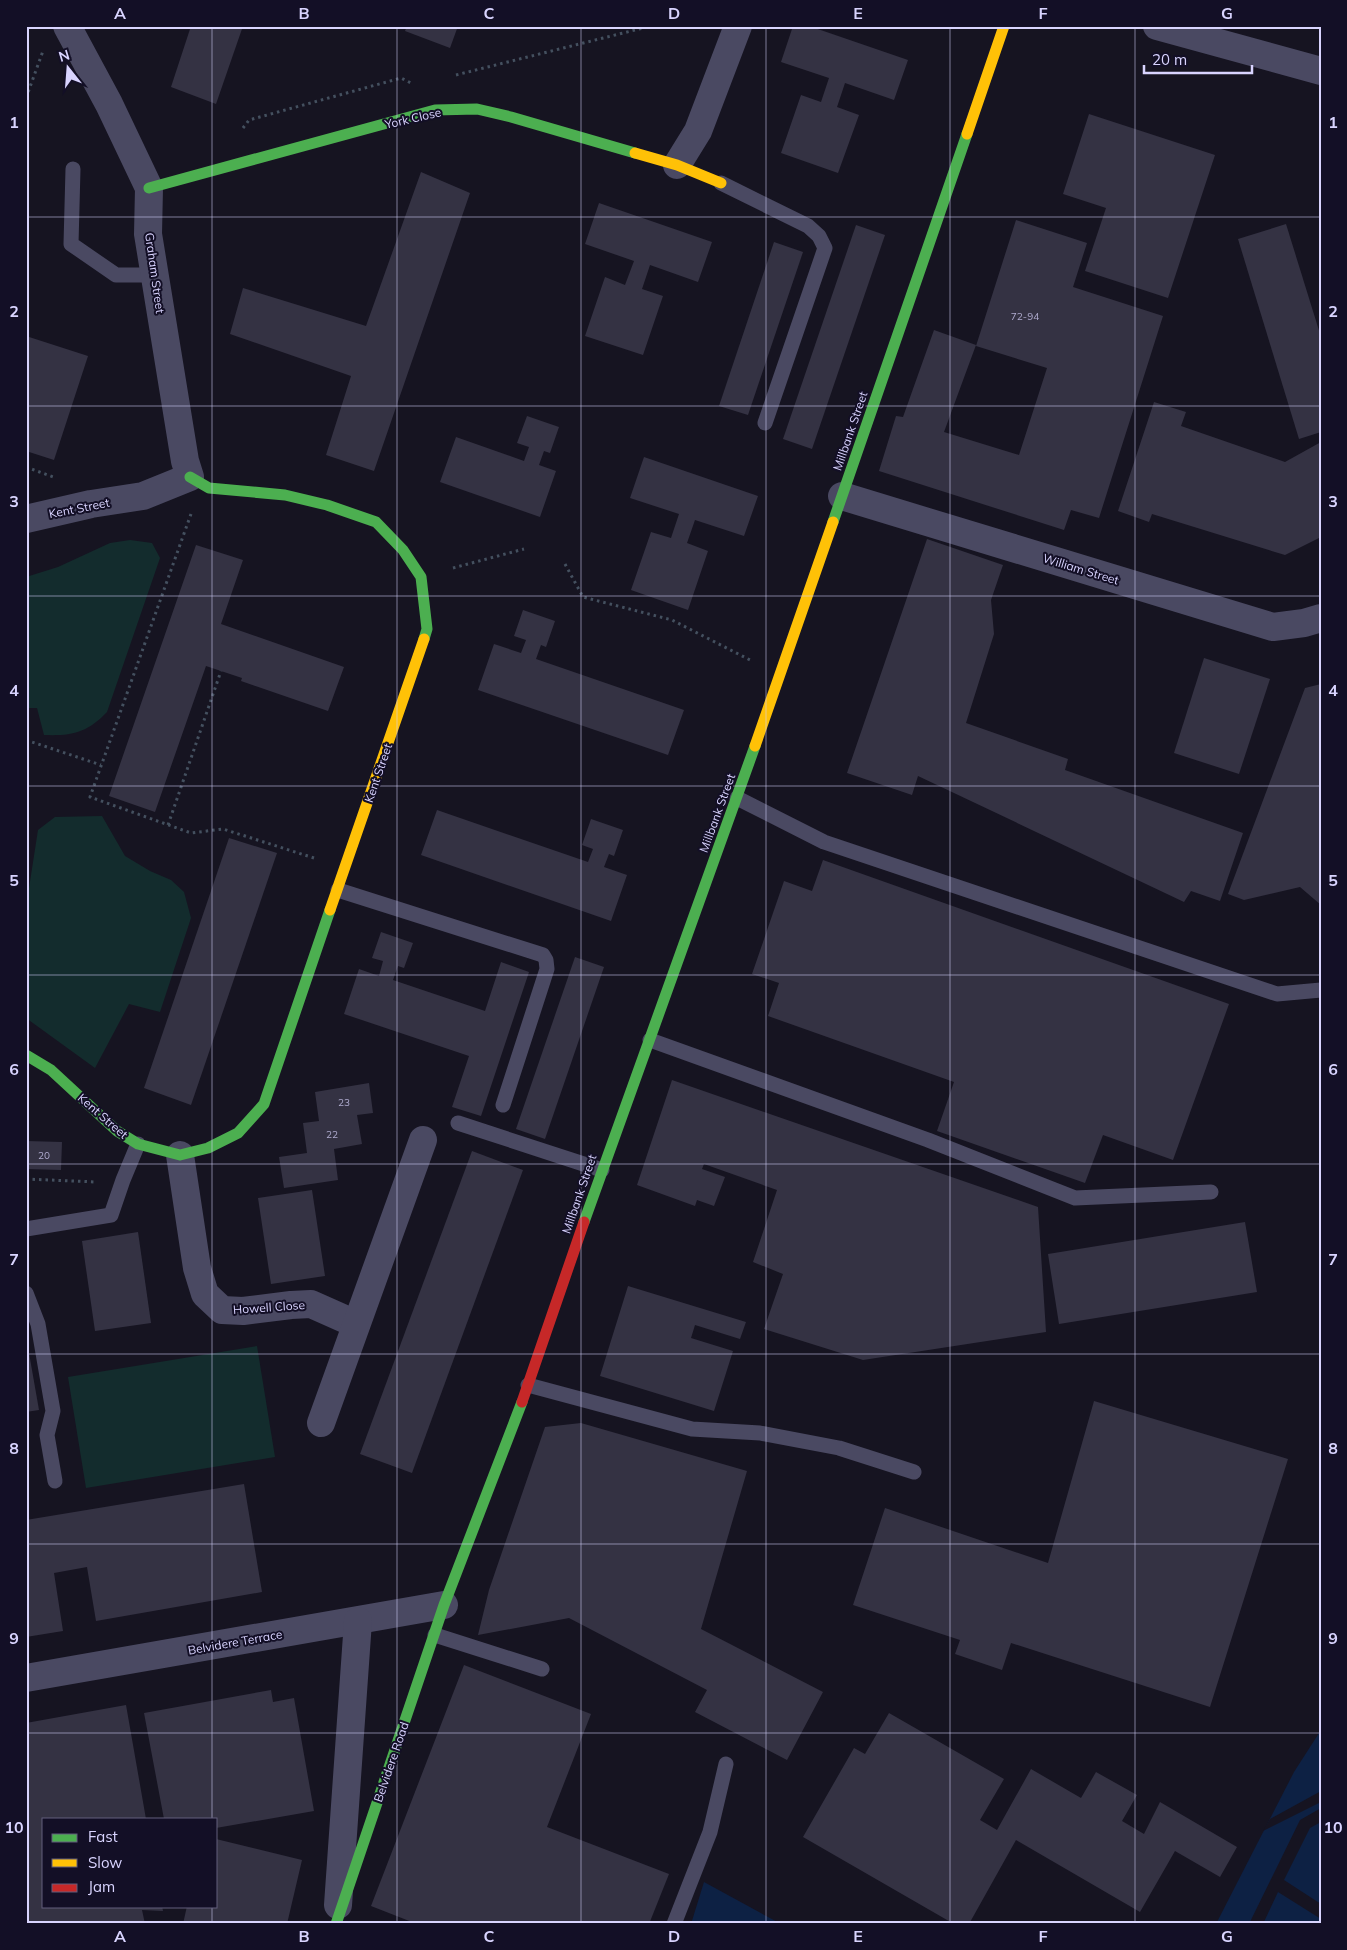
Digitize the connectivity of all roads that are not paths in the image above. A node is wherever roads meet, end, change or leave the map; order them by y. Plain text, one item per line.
1 (68, 26) edge
2 (738, 26) edge
3 (1004, 26) edge
4 (1157, 26) edge
5 (1321, 71) edge
6 (677, 165) junction
7 (73, 169) dead end
8 (721, 183) joint
9 (149, 188) junction
10 (155, 275) junction
11 (766, 423) dead end
12 (196, 481) junction
13 (842, 496) junction
14 (26, 519) edge
15 (1321, 618) edge
16 (738, 798) junction
17 (338, 890) junction
18 (1321, 990) edge
19 (650, 1040) junction
20 (26, 1055) edge
21 (503, 1105) dead end
22 (458, 1123) dead end
23 (423, 1140) dead end
24 (138, 1144) junction
25 (180, 1155) junction
26 (602, 1170) junction
27 (1211, 1192) dead end
28 (26, 1229) edge
29 (26, 1293) edge
30 (29, 1310) edge
31 (356, 1324) junction
32 (528, 1384) junction
33 (321, 1423) dead end
34 (914, 1472) dead end
35 (55, 1481) dead end
36 (444, 1606) junction
37 (358, 1621) junction
38 (435, 1635) junction
39 (542, 1669) dead end
40 (26, 1678) edge
41 (726, 1764) dead end
42 (336, 1922) edge
43 (674, 1924) edge

1 - 9 street, Graham Street
2 - 6 street
3 - 13 street, Millbank Street
4 - 5 street
6 - 8 street, York Close
6 - 9 street, York Close
7 - 10 lane
8 - 11 lane
9 - 10 street, Graham Street
10 - 12 street, Graham Street
12 - 14 street, Kent Street
12 - 17 street, Kent Street
13 - 15 street, William Street
13 - 16 street, Millbank Street
16 - 18 lane
16 - 19 street, Millbank Street
17 - 21 lane
17 - 25 street, Kent Street
19 - 26 street, Millbank Street
19 - 27 lane
20 - 24 street, Kent Street
22 - 26 lane
23 - 31 street
24 - 25 street, Kent Street
24 - 28 lane
25 - 31 street, Howell Close
26 - 32 street, Millbank Street
29 - 30 lane
30 - 35 lane
31 - 33 street
32 - 34 lane
32 - 36 street, Millbank Street
36 - 37 street, Belvidere Terrace
36 - 38 street, Belvidere Road
37 - 40 street, Belvidere Terrace
37 - 42 street, Belvidere Road
38 - 39 lane
38 - 42 street, Belvidere Road
41 - 43 lane

